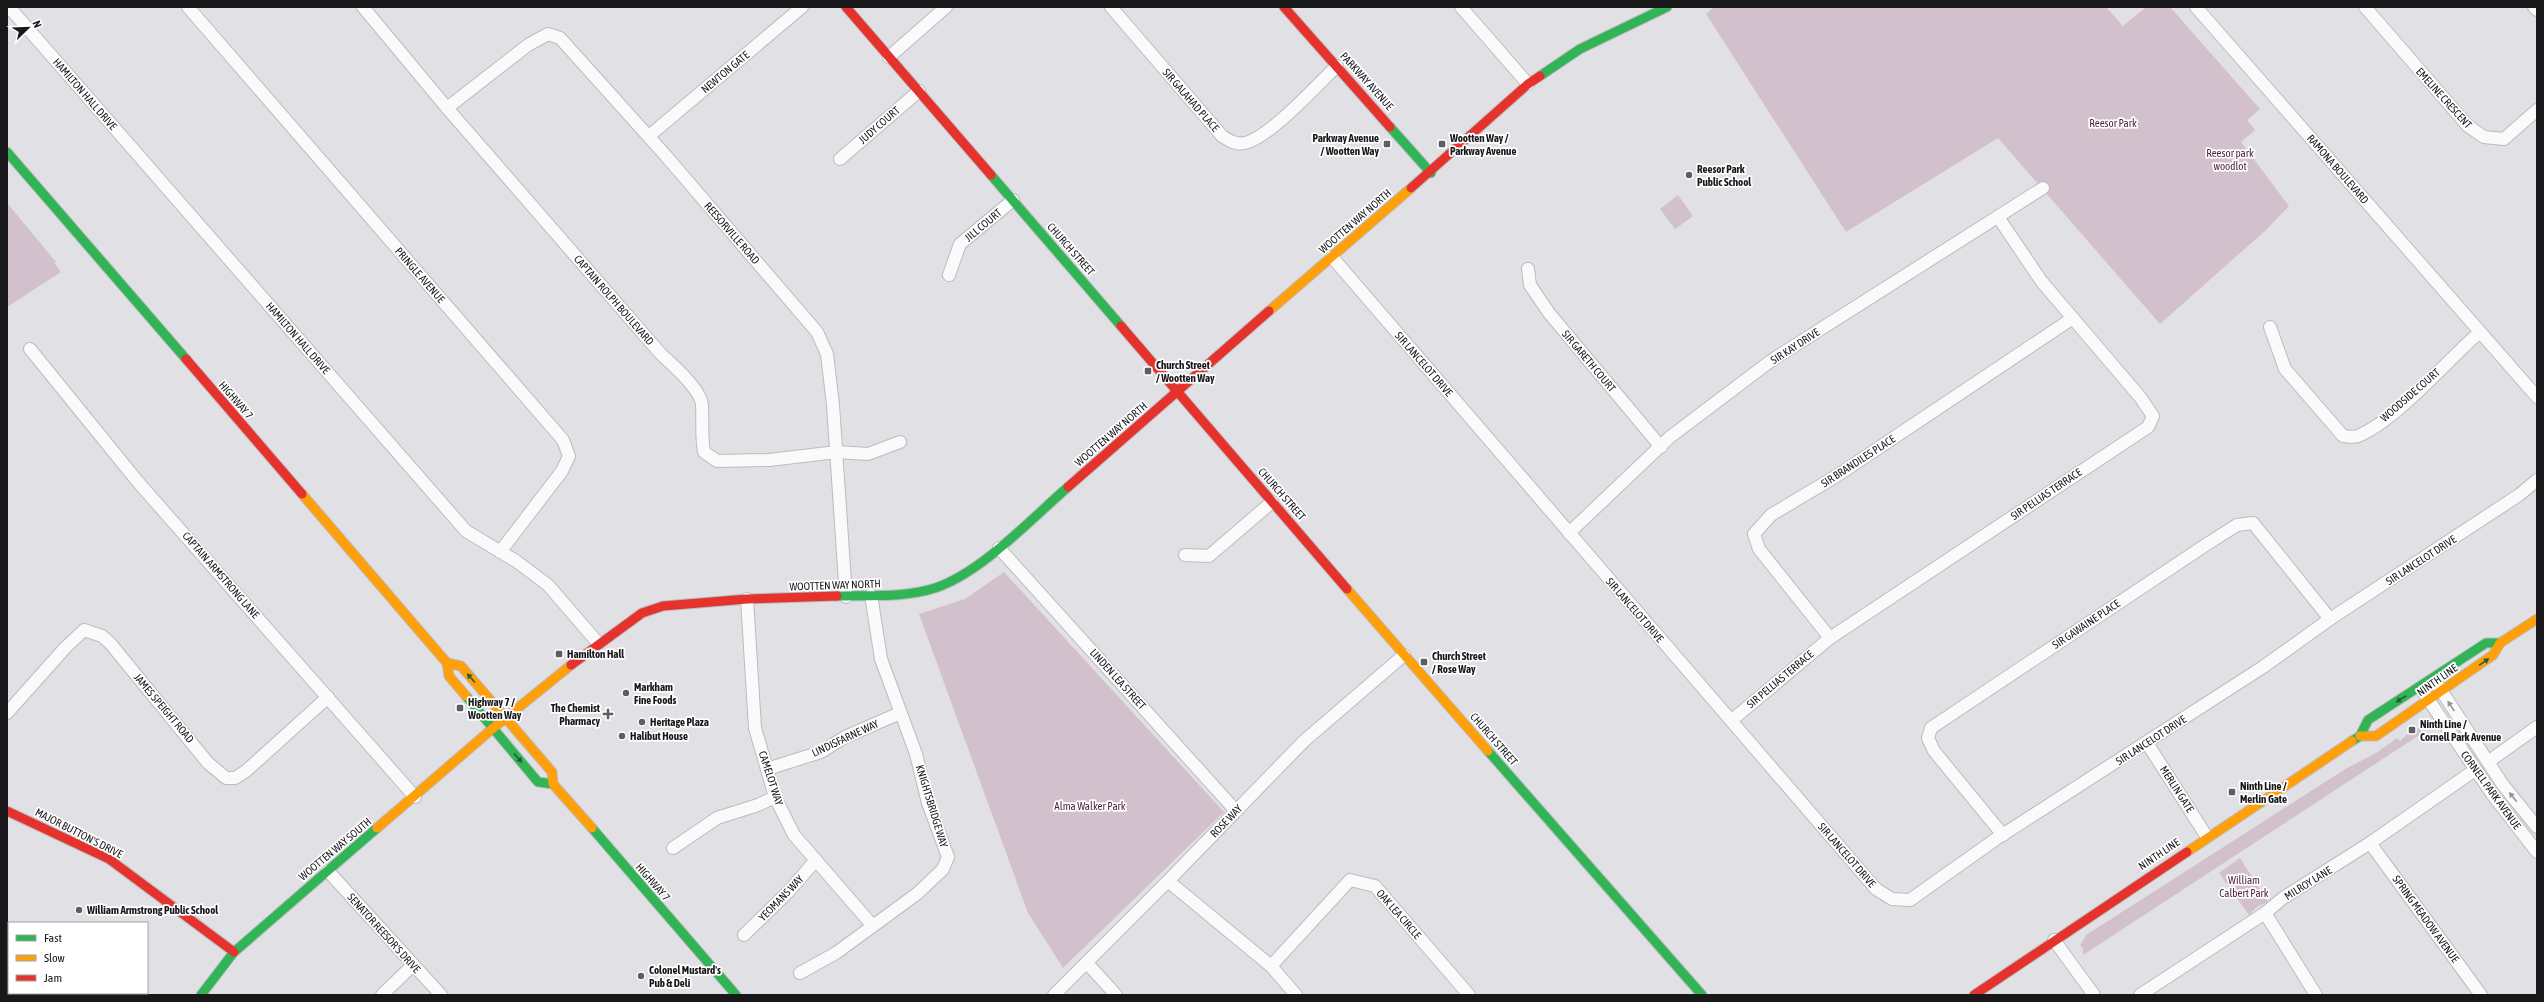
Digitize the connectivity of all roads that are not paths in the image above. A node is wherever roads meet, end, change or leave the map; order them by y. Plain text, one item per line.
1 (188, 7) edge
2 (363, 7) edge
3 (802, 7) edge
4 (846, 7) edge
5 (946, 7) edge
6 (1111, 7) edge
7 (1284, 7) edge
8 (1461, 7) edge
9 (1667, 7) edge
10 (2196, 7) edge
11 (2365, 7) edge
12 (2534, 7) edge
13 (2537, 10) edge
14 (11, 14) edge
15 (889, 57) junction
16 (1337, 66) junction
17 (1528, 84) junction
18 (919, 91) junction
19 (447, 108) junction
20 (2537, 110) edge
21 (649, 136) junction
22 (7, 152) edge
23 (840, 159) dead end
24 (1431, 173) junction
25 (2043, 188) dead end
26 (1013, 200) junction
27 (1998, 217) junction
28 (1332, 257) junction
29 (1528, 269) dead end
30 (949, 275) dead end
31 (2073, 318) junction
32 (2270, 327) dead end
33 (2480, 332) junction
34 (30, 350) dead end
35 (1178, 392) junction
36 (2537, 397) edge
37 (900, 442) dead end
38 (1661, 447) junction
39 (837, 452) junction
40 (2537, 480) edge
41 (1272, 502) junction
42 (1569, 533) junction
43 (999, 548) junction
44 (500, 552) junction
45 (1185, 556) dead end
46 (872, 595) junction
47 (846, 597) junction
48 (747, 599) junction
49 (2330, 619) junction
50 (2537, 619) edge
51 (1830, 638) junction
52 (598, 643) junction
53 (2500, 643) junction
54 (1404, 655) junction
55 (447, 663) junction
56 (2434, 678) junction
57 (2420, 687) junction
58 (2442, 692) junction
59 (328, 697) junction
60 (2429, 700) junction
61 (7, 713) edge
62 (900, 713) junction
63 (506, 718) junction
64 (1732, 720) junction
65 (2537, 727) edge
66 (492, 729) junction
67 (2360, 736) junction
68 (2147, 743) junction
69 (2488, 762) junction
70 (767, 769) junction
71 (2476, 770) junction
72 (553, 784) junction
73 (416, 797) junction
74 (775, 797) junction
75 (7, 811) edge
76 (1236, 811) junction
77 (2537, 828) edge
78 (2003, 835) junction
79 (2207, 836) junction
80 (2370, 843) junction
81 (673, 848) dead end
82 (2537, 852) edge
83 (816, 860) junction
84 (328, 871) junction
85 (1168, 882) junction
86 (2265, 913) junction
87 (872, 925) junction
88 (744, 935) dead end
89 (2054, 940) junction
90 (234, 952) junction
91 (1087, 963) junction
92 (413, 966) junction
93 (1270, 966) junction
94 (800, 973) dead end
95 (201, 995) edge
96 (382, 995) edge
97 (441, 995) edge
98 (736, 995) edge
99 (1054, 995) edge
100 (1116, 995) edge
101 (1296, 995) edge
102 (1470, 995) edge
103 (1702, 995) edge
104 (1974, 995) edge
105 (2094, 995) edge
106 (2140, 995) edge
107 (2316, 995) edge
108 (2481, 995) edge

1 - 44 street, PRINGLE AVENUE
2 - 19 street, CAPTAIN ROLPH BOULEVARD
3 - 21 street, NEWTON GATE
4 - 15 street, CHURCH STREET
5 - 15 street
6 - 16 street, SIR GALAHAD PLACE
7 - 16 street, PARKWAY AVENUE
8 - 17 street
9 - 17 street, WOOTTEN WAY NORTH
10 - 33 street, RAMONA BOULEVARD
11 - 20 street, EMELINE CRESCENT
12 - 13 street
14 - 44 street, HAMILTON HALL DRIVE
15 - 18 street, CHURCH STREET
16 - 24 street, PARKWAY AVENUE
17 - 24 street, WOOTTEN WAY NORTH
18 - 23 street, JUDY COURT
18 - 26 street, CHURCH STREET
19 - 21 street, REESORVILLE ROAD
19 - 39 street, CAPTAIN ROLPH BOULEVARD
21 - 39 street, REESORVILLE ROAD
22 - 55 street, HIGHWAY 7
24 - 28 street, WOOTTEN WAY NORTH
25 - 27 street, SIR KAY DRIVE
26 - 30 street, JILL COURT
26 - 35 street, CHURCH STREET
27 - 31 street, SIR PELLIAS TERRACE
27 - 38 street, SIR KAY DRIVE
28 - 35 street, WOOTTEN WAY NORTH
28 - 42 street, SIR LANCELOT DRIVE
29 - 38 street, SIR GARETH COURT
31 - 51 street, SIR BRANDILES PLACE
31 - 51 street, SIR PELLIAS TERRACE
32 - 33 street, WOODSIDE COURT
33 - 36 street
34 - 59 street, CAPTAIN ARMSTRONG LANE
35 - 41 street, CHURCH STREET
35 - 43 street, WOOTTEN WAY NORTH
37 - 39 street, CAPTAIN ROLPH BOULEVARD
38 - 42 street, SIR KAY DRIVE
39 - 47 street, REESORVILLE ROAD
40 - 49 street, SIR LANCELOT DRIVE
41 - 45 street
41 - 54 street, CHURCH STREET
42 - 64 street, SIR LANCELOT DRIVE
43 - 46 street, WOOTTEN WAY NORTH
43 - 76 street, LINDEN LEA STREET
44 - 52 street, HAMILTON HALL DRIVE
46 - 47 street, WOOTTEN WAY NORTH
46 - 62 street, KNIGHTSBRIDGE WAY
47 - 48 street, WOOTTEN WAY NORTH
48 - 52 street, WOOTTEN WAY NORTH
48 - 70 street, CAMELOT WAY
49 - 68 street, SIR LANCELOT DRIVE
49 - 78 street, SIR GAWAINE PLACE
50 - 53 street, NINTH LINE
51 - 64 street, SIR PELLIAS TERRACE
52 - 63 street, WOOTTEN WAY NORTH
53 - 56 street, NINTH LINE
58 -> 53 street, NINTH LINE
54 - 76 street, ROSE WAY
54 - 103 street, CHURCH STREET
63 -> 55 street, HIGHWAY 7
55 - 66 street, HIGHWAY 7
56 - 57 street, NINTH LINE
56 - 58 street, CORNELL PARK AVENUE
57 - 60 street, CORNELL PARK AVENUE
57 -> 67 street, NINTH LINE
58 - 60 street, NINTH LINE
69 -> 58 street, CORNELL PARK AVENUE
59 - 61 street, JAMES SPEIGHT ROAD
59 - 73 street, CAPTAIN ARMSTRONG LANE
60 - 67 street, NINTH LINE
60 - 71 street, CORNELL PARK AVENUE
62 - 70 street, LINDISFARNE WAY
62 - 87 street, KNIGHTSBRIDGE WAY
63 - 66 street, WOOTTEN WAY NORTH
63 - 72 street, HIGHWAY 7
64 - 78 street, SIR LANCELOT DRIVE
65 - 69 street
66 -> 72 street, HIGHWAY 7
66 - 73 street, WOOTTEN WAY SOUTH
67 - 79 street, NINTH LINE
68 - 78 street, SIR LANCELOT DRIVE
68 - 79 street, MERLIN GATE
77 -> 69 street, CORNELL PARK AVENUE
70 - 74 street, CAMELOT WAY
71 - 80 street, MILROY LANE
71 - 82 street, CORNELL PARK AVENUE
72 - 98 street, HIGHWAY 7
73 - 84 street, WOOTTEN WAY SOUTH
74 - 81 street
74 - 83 street, CAMELOT WAY
75 - 90 street, MAJOR BUTTON'S DRIVE
76 - 85 street, ROSE WAY
79 - 89 street, NINTH LINE
80 - 86 street, MILROY LANE
80 - 108 street, SPRING MEADOW AVENUE
83 - 87 street, CAMELOT WAY
83 - 88 street, YEOMANS WAY
84 - 90 street, WOOTTEN WAY SOUTH
84 - 92 street, SENATOR REESOR'S DRIVE
85 - 91 street, ROSE WAY
85 - 93 street
86 - 106 street, MILROY LANE
86 - 107 street
87 - 94 street, KNIGHTSBRIDGE WAY
89 - 104 street, NINTH LINE
89 - 105 street
90 - 95 street, WOOTTEN WAY SOUTH
91 - 99 street, ROSE WAY
91 - 100 street
92 - 96 street
92 - 97 street, SENATOR REESOR'S DRIVE
93 - 101 street
93 - 102 street, OAK LEA CIRCLE

